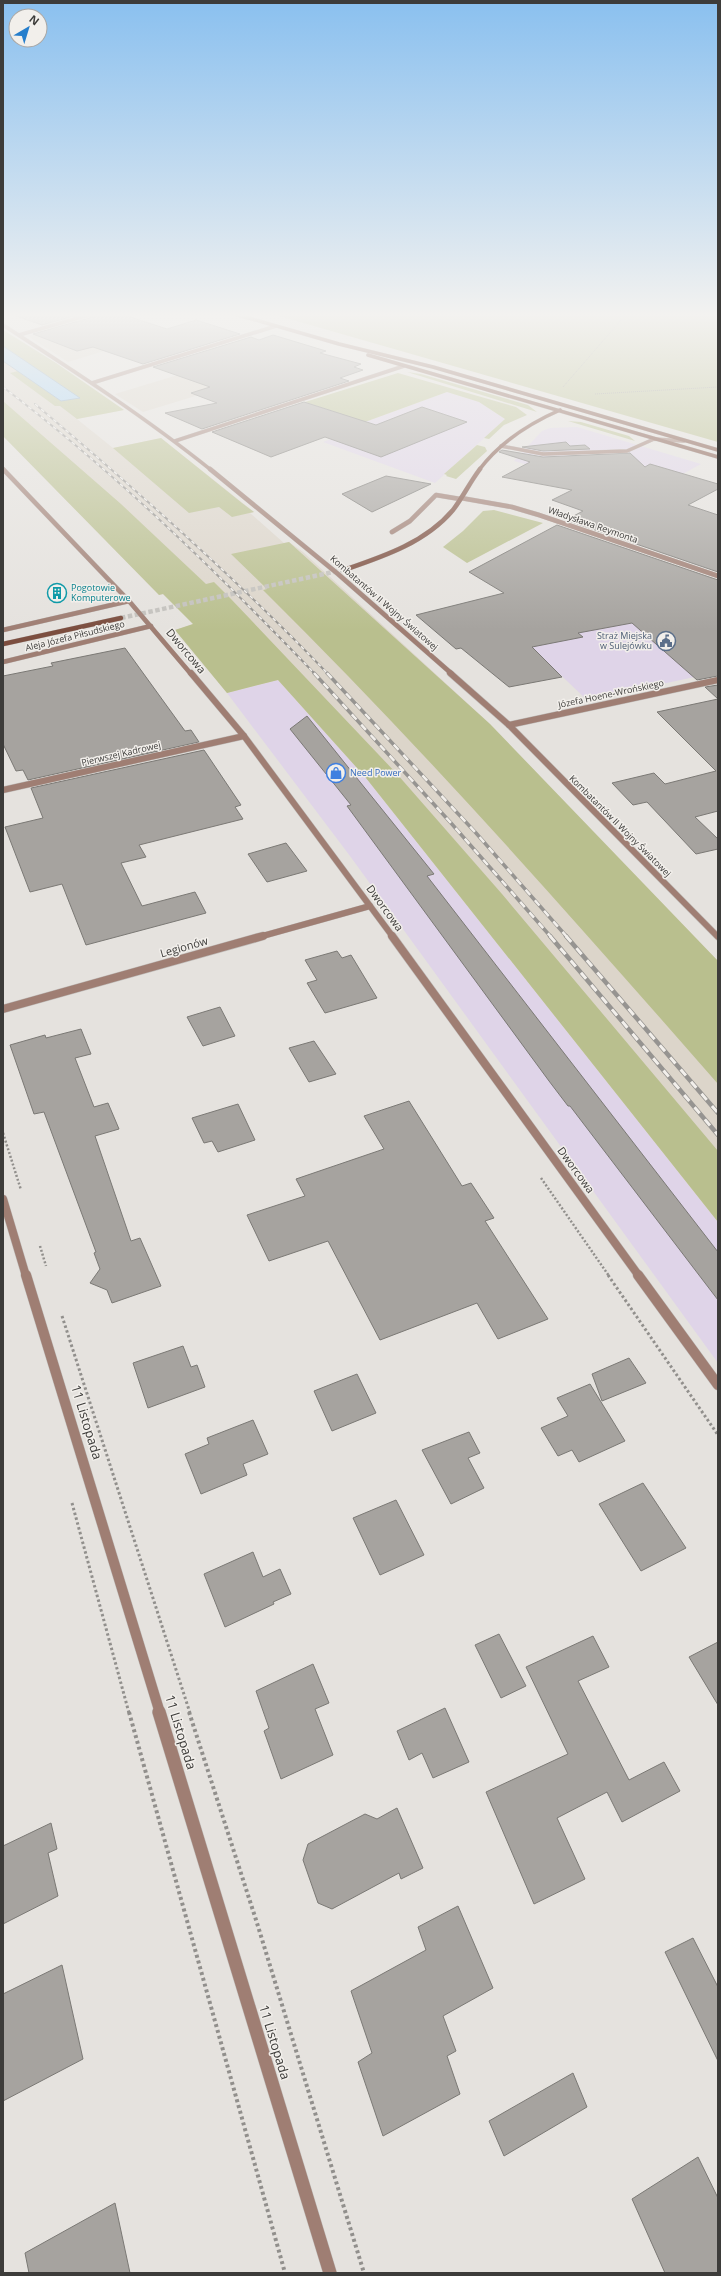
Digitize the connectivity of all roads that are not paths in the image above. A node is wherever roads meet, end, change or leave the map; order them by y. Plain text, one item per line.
1 (142, 418) edge
2 (244, 418) edge
3 (542, 418) edge
4 (583, 418) edge
5 (607, 418) edge
6 (654, 439) junction
7 (684, 440) junction
8 (174, 441) junction
9 (501, 446) junction
10 (718, 450) edge
11 (717, 457) edge
12 (3, 469) edge
13 (461, 498) junction
14 (392, 532) dead end
15 (347, 569) tunnel mouth
16 (718, 576) edge
17 (129, 601) junction
18 (121, 618) tunnel mouth
19 (151, 626) junction
20 (3, 630) edge
21 (3, 644) edge
22 (3, 662) edge
23 (718, 680) edge
24 (509, 725) junction
25 (244, 736) junction
26 (3, 790) edge
27 (370, 906) junction
28 (718, 937) edge
29 (3, 1009) edge
30 (3, 1199) edge
31 (718, 1386) edge
32 (330, 2273) edge

1 - 8 street, Kombatantów II Wojny Światowej
2 - 8 street
3 - 9 main road
4 - 6 main road
5 - 7 main road
6 - 7 street
6 - 9 street
6 - 11 main road
7 - 10 main road
8 - 24 street, Kombatantów II Wojny Światowej
9 - 13 main road
12 - 17 street, Dworcowa
13 - 14 street
13 - 15 main road
13 - 16 street, Władysława Reymonta
17 - 19 street, Dworcowa
17 - 20 street, Aleja Józefa Piłsudskiego
18 - 21 main road, Aleja Józefa Piłsudskiego
19 - 22 street, Aleja Józefa Piłsudskiego
19 - 25 street, Dworcowa
23 - 24 street, Józefa Hoene-Wrońskiego
24 - 28 street, Kombatantów II Wojny Światowej
25 - 26 street, Pierwszej Kadrowej
25 - 27 street, Dworcowa
27 - 29 street, Legionów
27 - 31 street, Dworcowa
30 - 32 street, 11 Listopada

